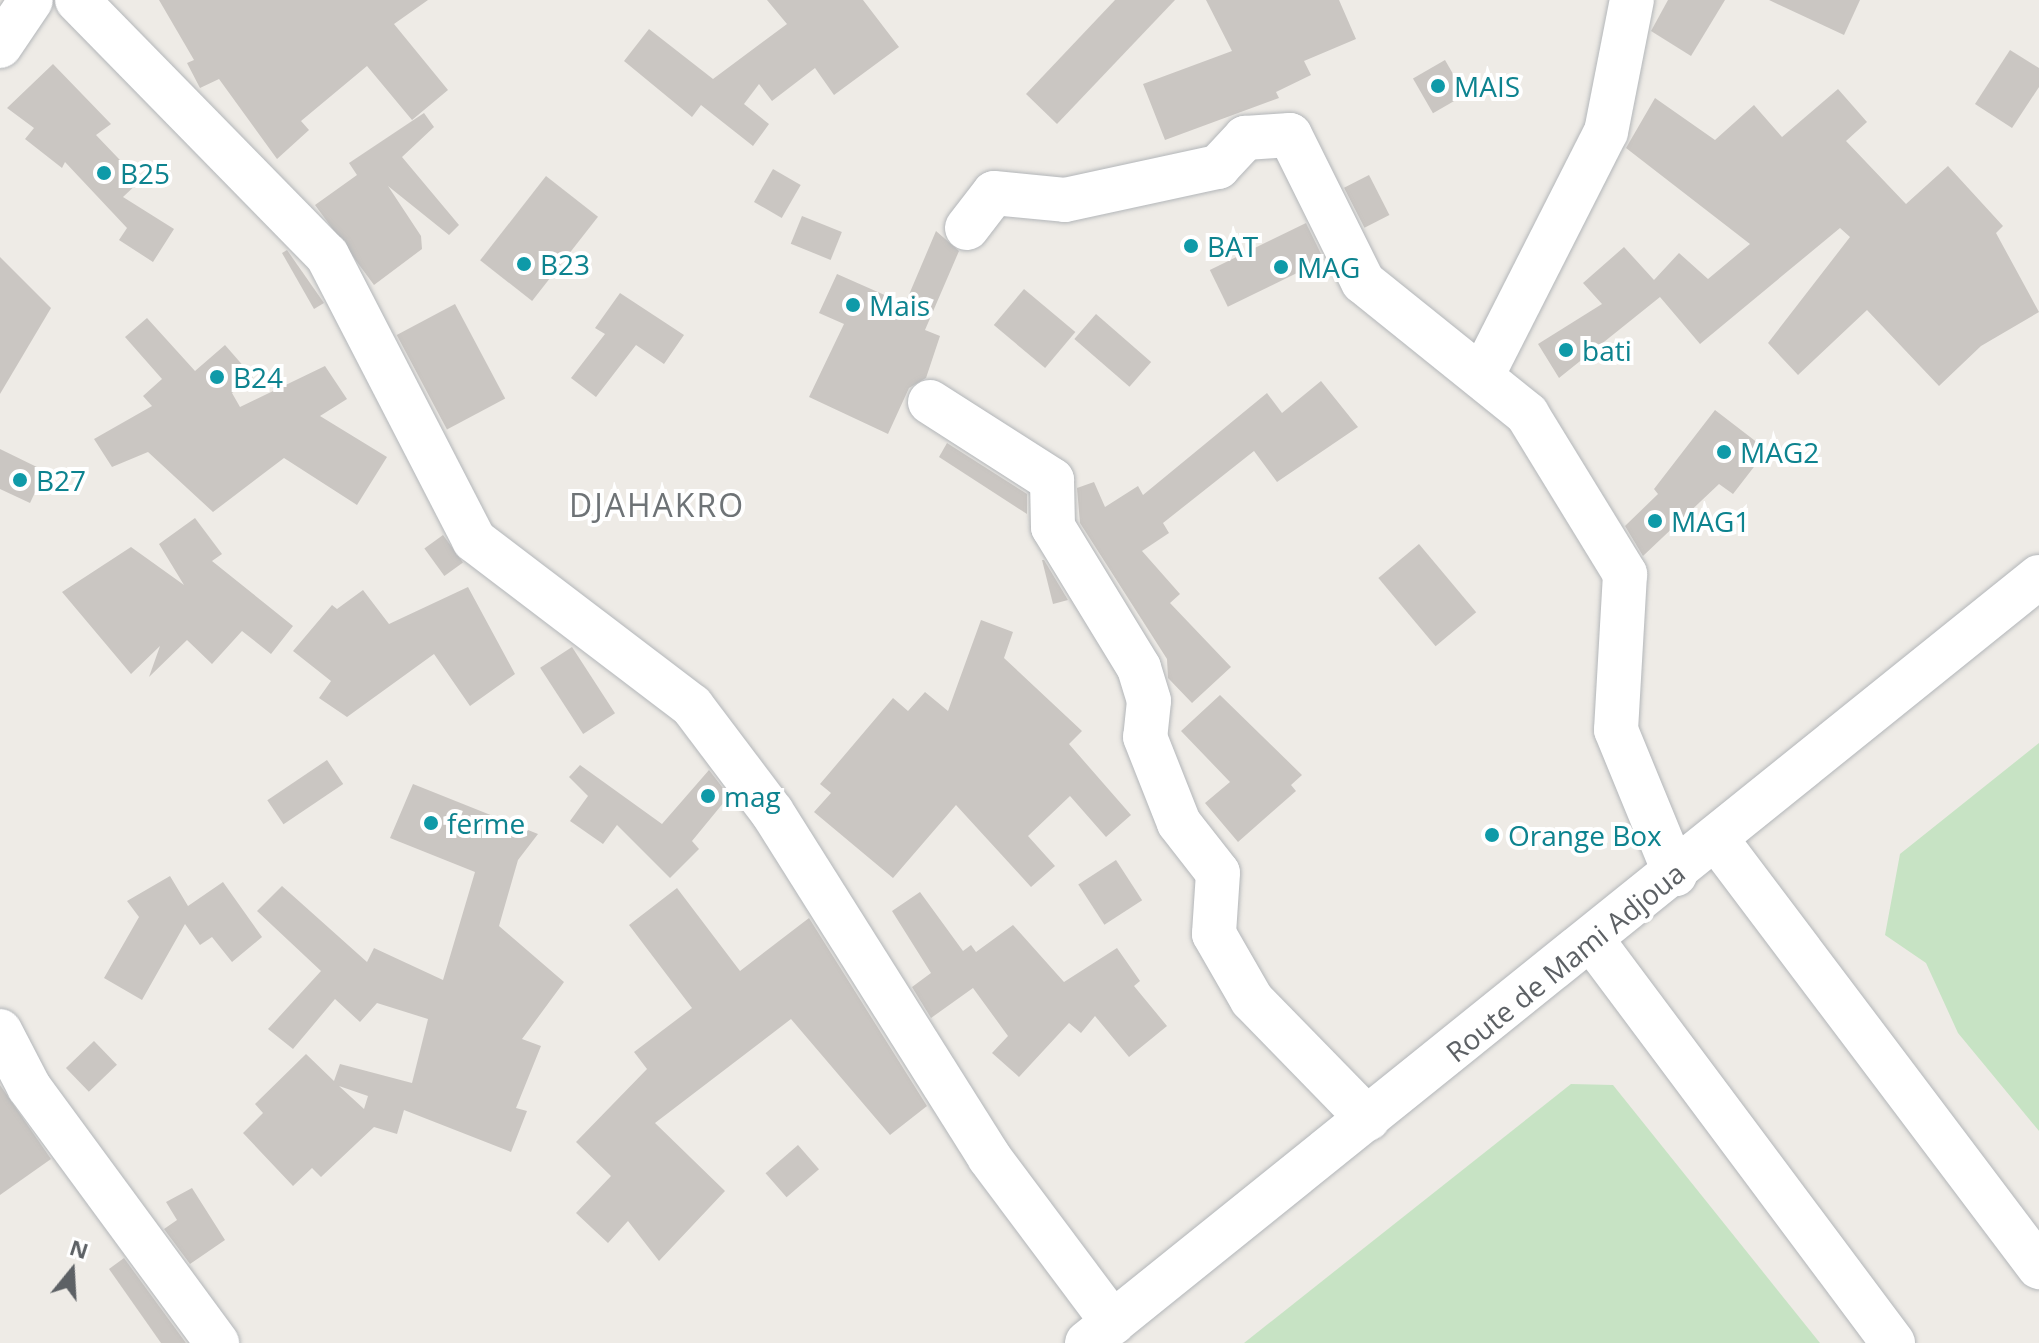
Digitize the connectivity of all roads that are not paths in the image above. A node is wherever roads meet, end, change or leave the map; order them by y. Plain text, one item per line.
1 (31, 0) edge
2 (77, 0) edge
3 (1632, 0) edge
4 (0, 46) edge
5 (967, 228) dead end
6 (1483, 374) junction
7 (930, 402) dead end
8 (2039, 577) edge
9 (1717, 840) junction
10 (1675, 874) junction
11 (1592, 940) junction
12 (0, 1031) edge
13 (1368, 1119) junction
14 (2039, 1267) edge
15 (1100, 1333) edge
16 (217, 1343) edge
17 (1893, 1343) edge

1 - 4 street
2 - 15 street
3 - 6 street
5 - 6 street
6 - 10 street
7 - 13 street
8 - 9 street, Route de Mami Adjoua
9 - 10 street, Route de Mami Adjoua
9 - 14 street
10 - 11 street, Route de Mami Adjoua
11 - 13 street, Route de Mami Adjoua
11 - 17 street
12 - 16 street
13 - 15 street, Route de Mami Adjoua

